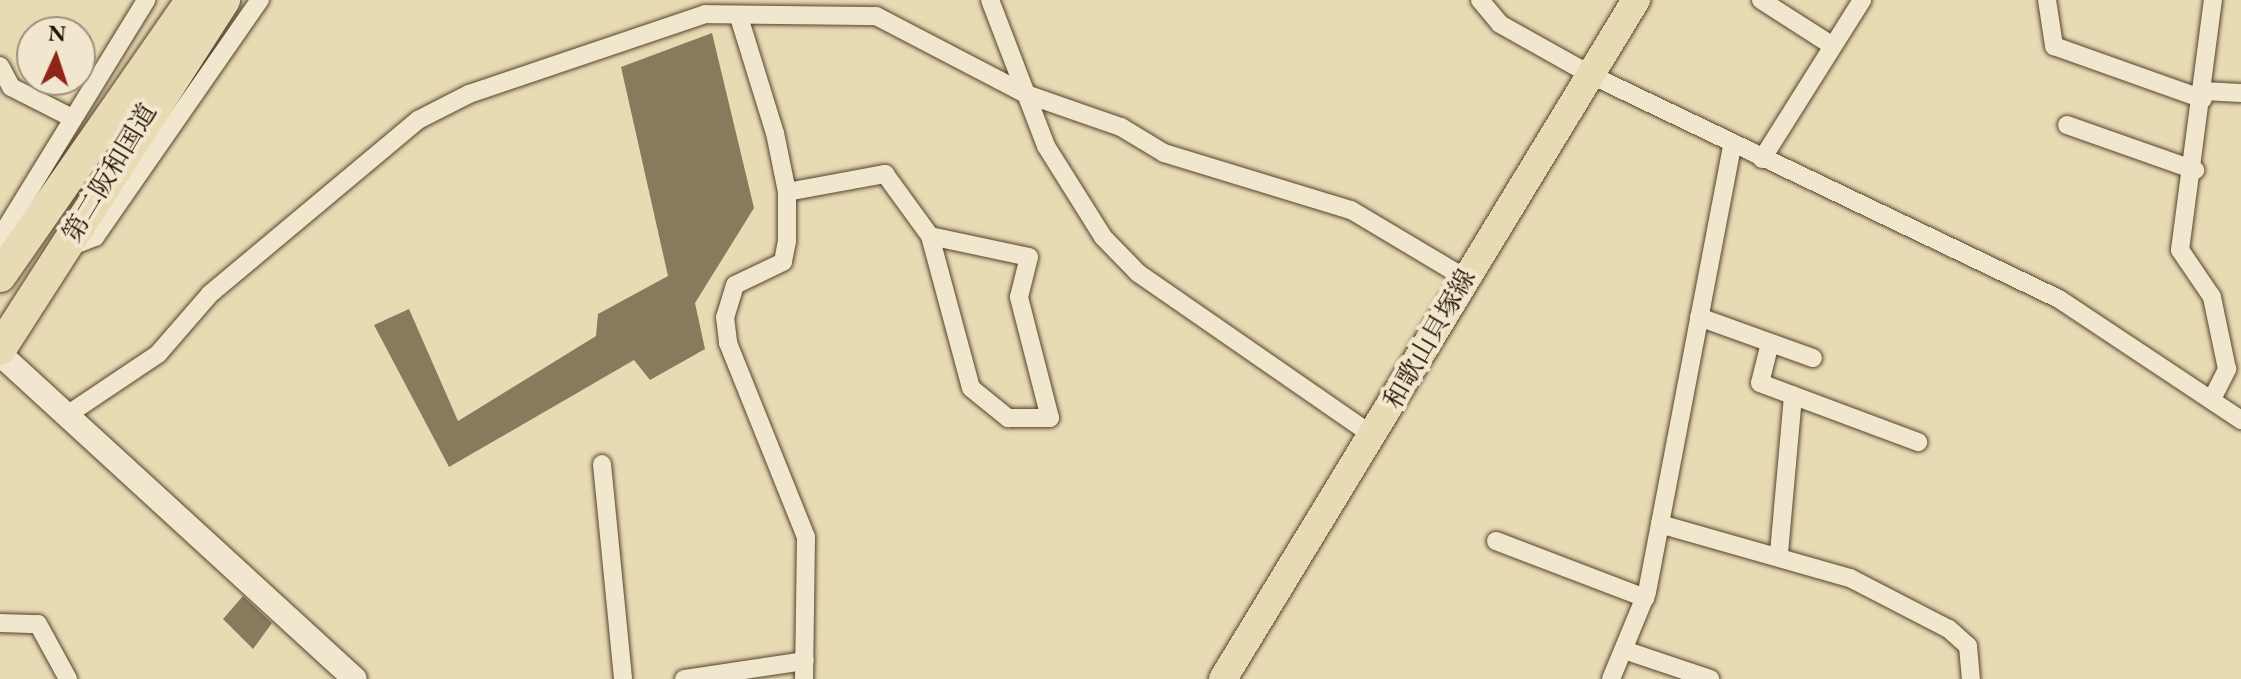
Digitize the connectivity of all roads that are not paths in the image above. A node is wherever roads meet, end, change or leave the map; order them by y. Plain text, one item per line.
1 (146, 0) edge
2 (192, 0) edge
3 (224, 0) edge
4 (260, 0) edge
5 (990, 0) edge
6 (1480, 0) edge
7 (1636, 0) edge
8 (1761, 0) edge
9 (1862, 0) edge
10 (2047, 0) edge
11 (2213, 0) edge
12 (702, 7) edge
13 (739, 17) junction
14 (1833, 46) junction
15 (0, 66) edge
16 (1589, 74) junction
17 (2241, 93) edge
18 (1026, 94) junction
19 (2203, 95) junction
20 (72, 118) junction
21 (2067, 125) dead end
22 (1732, 145) junction
23 (1762, 159) junction
24 (2195, 170) junction
25 (787, 192) junction
26 (930, 236) junction
27 (64, 249) junction
28 (0, 275) edge
29 (1465, 278) junction
30 (1699, 317) junction
31 (1770, 343) junction
32 (0, 351) edge
33 (1813, 358) dead end
34 (1793, 396) junction
35 (2212, 399) junction
36 (70, 413) junction
37 (2241, 420) edge
38 (1373, 436) junction
39 (1918, 442) dead end
40 (602, 464) dead end
41 (1660, 524) junction
42 (1496, 541) dead end
43 (1779, 553) junction
44 (1645, 598) junction
45 (0, 623) edge
46 (1624, 650) junction
47 (805, 670) edge
48 (346, 676) edge
49 (68, 679) edge
50 (623, 679) edge
51 (684, 679) edge
52 (1223, 679) edge
53 (1611, 679) edge
54 (1710, 679) edge
55 (1971, 679) edge

1 - 20 street
2 - 28 highway, 第二阪和国道
3 - 27 highway, 第二阪和国道
4 - 27 street
5 - 18 street
6 - 16 street
7 - 16 main road, 和歌山貝塚線
8 - 14 street
9 - 14 street
10 - 19 street
11 - 19 street
12 - 13 street
12 - 36 street
13 - 18 street
13 - 25 street
14 - 23 street
15 - 20 street
16 - 22 street
16 - 29 main road, 和歌山貝塚線
17 - 19 street
18 - 29 street
18 - 38 street
19 - 24 street
20 - 28 street
21 - 24 street
22 - 23 street
22 - 30 street
23 - 35 street
24 - 35 street
25 - 26 street
25 - 47 street
26 - 26 street
27 - 32 highway, 第二阪和国道
29 - 38 main road, 和歌山貝塚線
30 - 31 street
30 - 41 street
31 - 33 street
31 - 34 street
32 - 36 street
34 - 39 street
34 - 43 street
35 - 37 street
36 - 48 street
38 - 52 main road, 和歌山貝塚線
40 - 50 street
41 - 43 street
41 - 44 street
42 - 44 street
43 - 55 street
44 - 46 street
45 - 49 street
46 - 53 street
46 - 54 street
47 - 51 street

